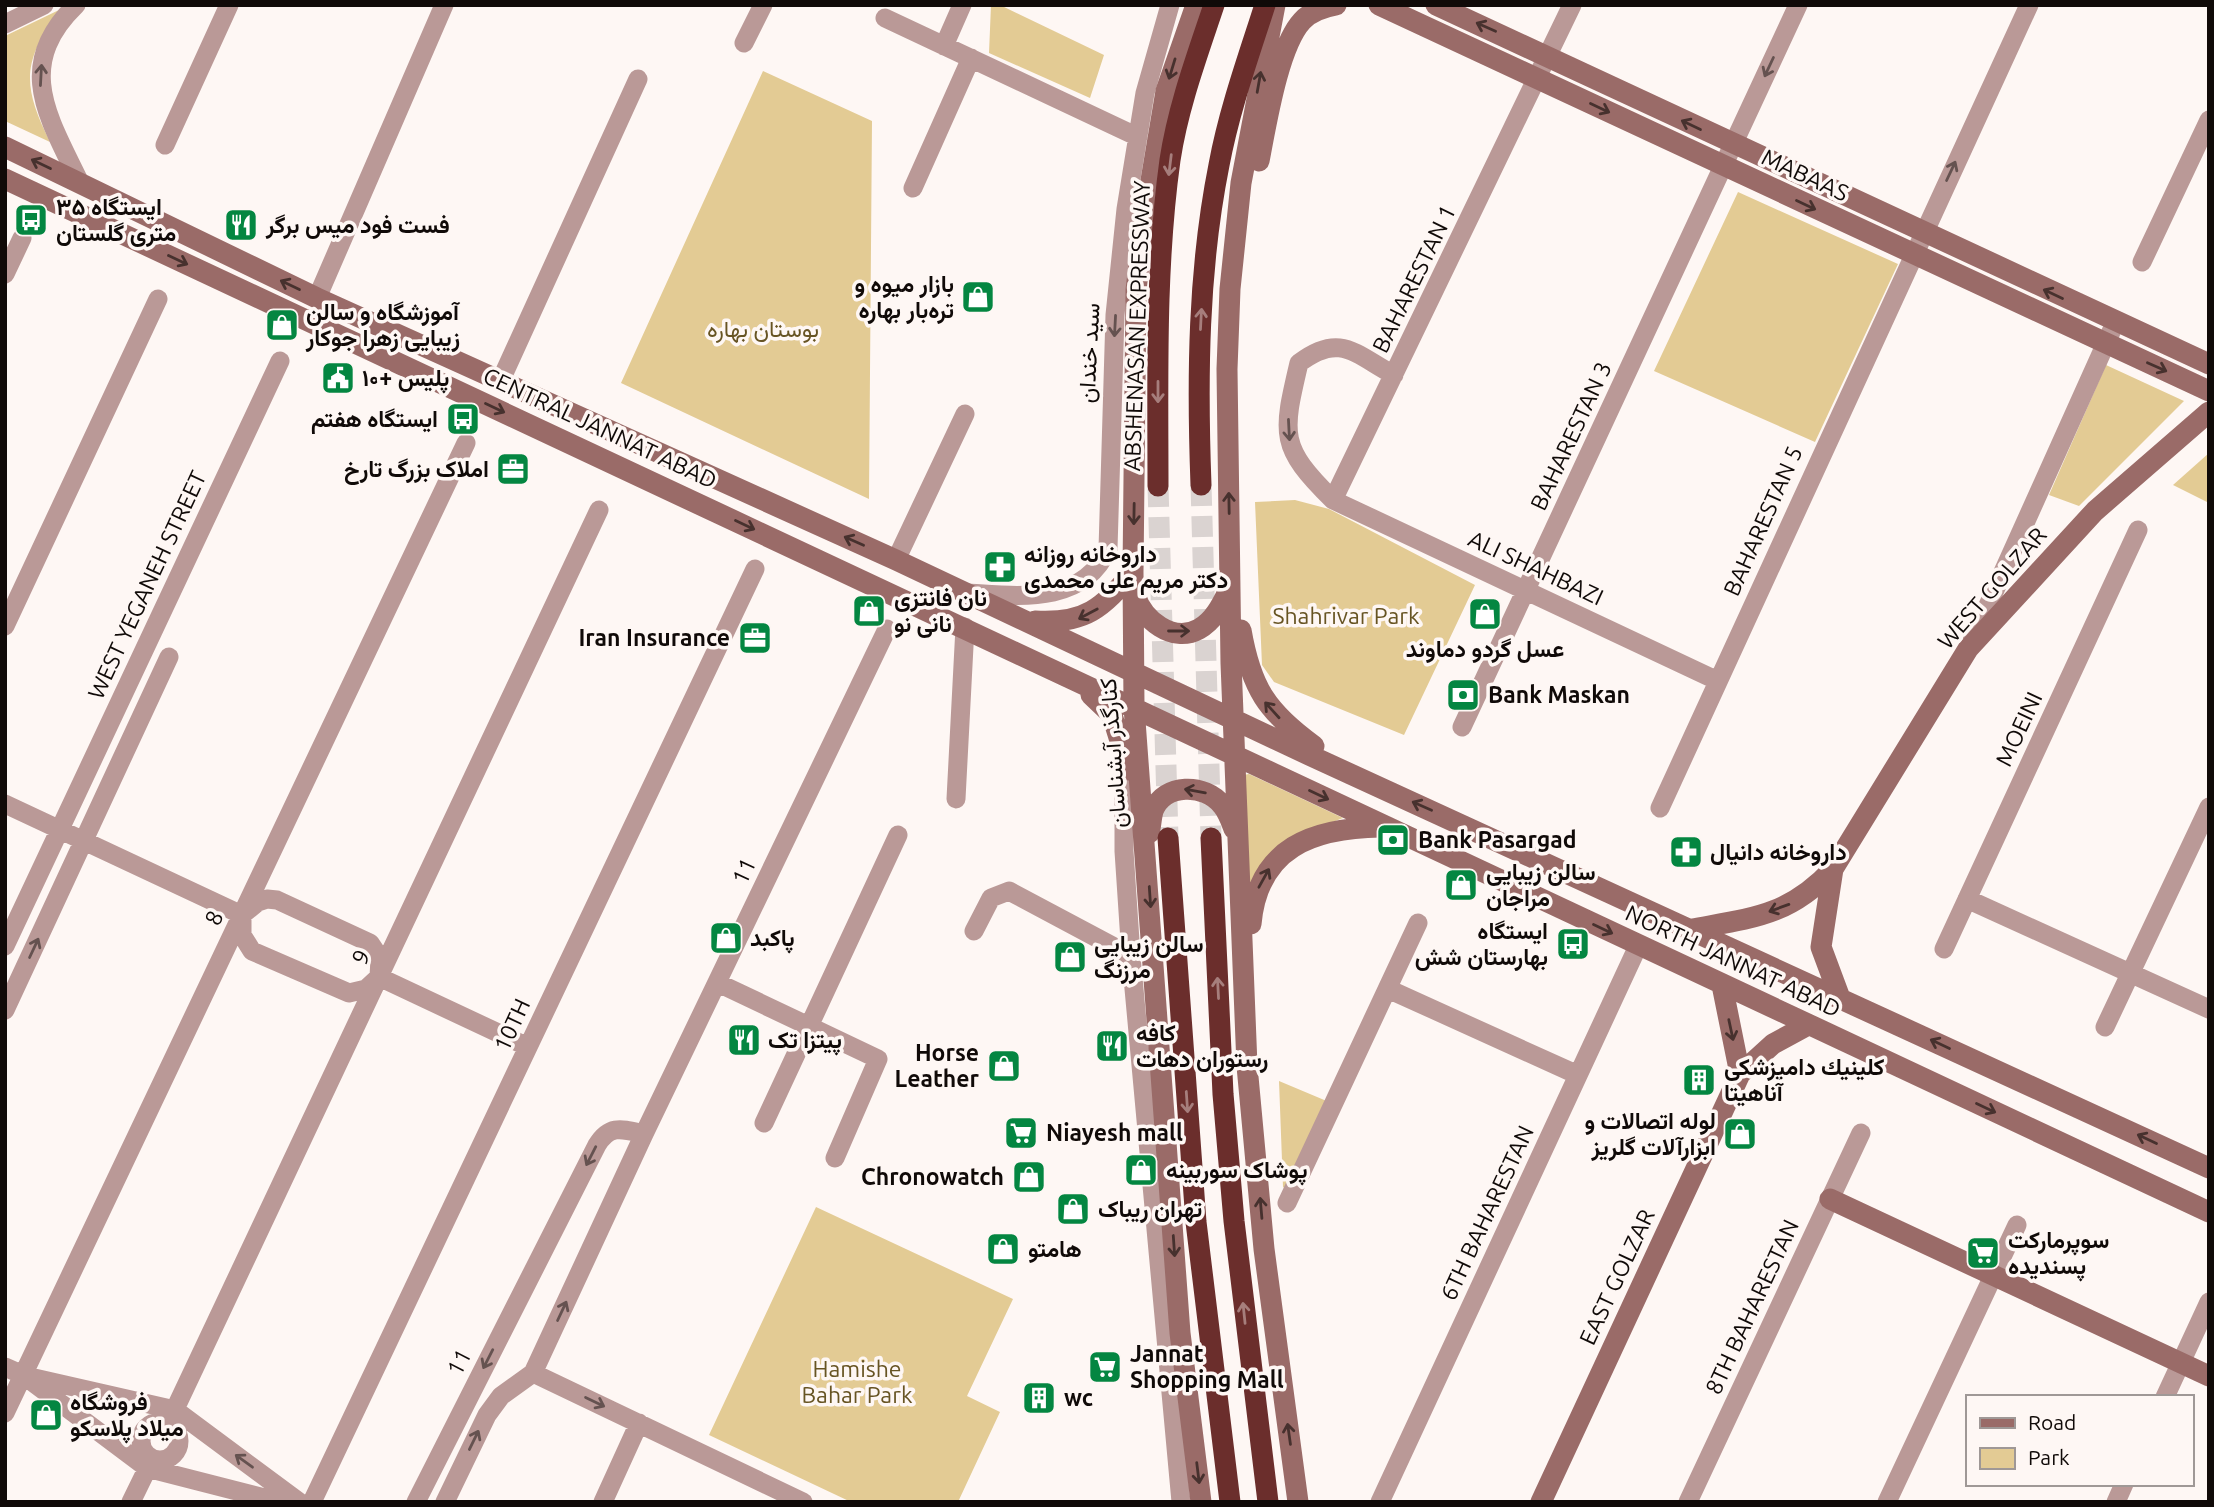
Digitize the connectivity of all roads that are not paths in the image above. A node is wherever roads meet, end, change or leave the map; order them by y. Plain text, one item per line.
1 (44, 5) edge
2 (76, 5) edge
3 (229, 5) edge
4 (444, 5) edge
5 (763, 5) edge
6 (962, 5) edge
7 (1170, 5) edge
8 (1196, 5) edge
9 (1214, 5) edge
10 (1265, 5) edge
11 (1275, 5) edge
12 (1336, 5) edge
13 (1379, 5) edge
14 (1436, 5) edge
15 (1572, 5) edge
16 (1798, 5) edge
17 (2029, 5) edge
18 (885, 18) dead end
19 (5, 24) edge
20 (744, 43) dead end
21 (944, 46) junction
22 (1549, 56) junction
23 (971, 58) junction
24 (638, 79) dead end
25 (1538, 79) junction
26 (2209, 120) edge
27 (1138, 136) junction
28 (165, 145) dead end
29 (1734, 145) junction
30 (5, 147) edge
31 (1724, 166) junction
32 (5, 179) edge
33 (80, 183) junction
34 (914, 188) dead end
35 (1922, 233) junction
36 (22, 238) dead end
37 (1912, 254) junction
38 (2142, 262) dead end
39 (5, 274) edge
40 (1230, 289) junction
41 (317, 298) junction
42 (158, 299) dead end
43 (2115, 323) junction
44 (2105, 344) junction
45 (280, 361) dead end
46 (2209, 364) edge
47 (1394, 375) junction
48 (500, 382) junction
49 (2209, 391) edge
50 (2209, 411) edge
51 (965, 414) dead end
52 (466, 443) dead end
53 (724, 482) junction
54 (1200, 485) tunnel mouth
55 (1158, 486) tunnel mouth
56 (1333, 500) junction
57 (599, 510) dead end
58 (713, 510) junction
59 (2138, 530) dead end
60 (1229, 535) junction
61 (896, 560) junction
62 (755, 569) dead end
63 (1134, 580) junction
64 (1230, 587) junction
65 (1526, 590) junction
66 (967, 593) junction
67 (1027, 621) junction
68 (5, 625) edge
69 (965, 627) junction
70 (887, 629) dead end
71 (1968, 649) junction
72 (1017, 651) junction
73 (169, 657) dead end
74 (1134, 670) junction
75 (1718, 681) junction
76 (1134, 707) junction
77 (1233, 718) junction
78 (1462, 727) dead end
79 (1124, 749) junction
80 (1235, 756) junction
81 (1365, 780) junction
82 (956, 799) dead end
83 (5, 804) edge
84 (2209, 807) edge
85 (1660, 808) dead end
86 (1386, 826) junction
87 (59, 829) junction
88 (898, 835) dead end
89 (1490, 837) junction
90 (1168, 838) tunnel mouth
91 (1211, 838) tunnel mouth
92 (1237, 838) junction
93 (84, 841) junction
94 (1146, 846) junction
95 (1475, 869) junction
96 (1833, 869) junction
97 (1967, 899) junction
98 (243, 915) junction
99 (1418, 923) dead end
100 (1692, 929) junction
101 (974, 931) dead end
102 (5, 946) edge
103 (1638, 946) junction
104 (1944, 949) dead end
105 (1131, 956) junction
106 (2130, 973) junction
107 (379, 977) junction
108 (718, 984) junction
109 (1722, 985) junction
110 (1388, 989) junction
111 (1840, 998) junction
112 (2209, 1009) edge
113 (5, 1010) edge
114 (1808, 1025) junction
115 (808, 1027) junction
116 (2105, 1027) dead end
117 (528, 1047) junction
118 (1247, 1066) junction
119 (1740, 1074) junction
120 (1578, 1075) junction
121 (764, 1123) dead end
122 (1861, 1133) dead end
123 (644, 1134) junction
124 (835, 1158) dead end
125 (2209, 1168) edge
126 (1830, 1199) junction
127 (1287, 1203) dead end
128 (2209, 1212) edge
129 (2017, 1224) dead end
130 (1992, 1275) junction
131 (2209, 1302) edge
132 (2180, 1363) junction
133 (5, 1367) edge
134 (533, 1373) junction
135 (23, 1375) junction
136 (2209, 1376) edge
137 (2166, 1395) edge
138 (5, 1413) edge
139 (171, 1417) junction
140 (639, 1423) junction
141 (150, 1463) junction
142 (2123, 1486) edge
143 (770, 1494) edge
144 (131, 1502) edge
145 (280, 1502) edge
146 (299, 1502) edge
147 (312, 1502) edge
148 (416, 1502) edge
149 (445, 1502) edge
150 (603, 1502) edge
151 (803, 1502) edge
152 (1181, 1502) edge
153 (1201, 1502) edge
154 (1230, 1502) edge
155 (1268, 1502) edge
156 (1298, 1502) edge
157 (1380, 1502) edge
158 (1541, 1502) edge
159 (1688, 1502) edge
160 (1886, 1502) edge
161 (2116, 1502) edge

1 - 19 street
33 -> 2 street
3 - 28 street
4 - 41 street
5 - 20 street
6 - 21 street
7 - 27 street, سید خندان
8 -> 63 street, کنارگذر آبشناسان
9 -> 55 highway, ABSHENASAN EXPRESSWAY
54 -> 10 highway
40 -> 11 street
12 - 40 street
13 - 25 street, MABAAS
22 -> 14 street, MABAAS
15 - 22 street, BAHARESTAN 1
16 -> 29 street, BAHARESTAN 3
35 -> 17 street, BAHARESTAN 5
18 - 21 street
21 - 23 street
22 - 25 street, BAHARESTAN 1
29 -> 22 street, MABAAS
23 - 27 street
23 - 34 street
24 - 48 street
25 -> 31 street, MABAAS
25 - 47 street, BAHARESTAN 1
26 - 38 street
27 -> 66 street, سید خندان
29 - 31 street, BAHARESTAN 3
29 - 35 street, MABAAS
33 -> 30 street, CENTRAL JANNAT ABAD
31 -> 37 street, MABAAS
31 - 65 street, BAHARESTAN 3
32 -> 58 street, CENTRAL JANNAT ABAD
41 -> 33 street, CENTRAL JANNAT ABAD
35 - 37 street, BAHARESTAN 5
43 -> 35 street, MABAAS
36 - 39 street
37 - 44 street, MABAAS
37 - 75 street, BAHARESTAN 5
60 -> 40 street
41 - 48 street, CENTRAL JANNAT ABAD
42 - 68 street
43 - 44 street
43 - 46 street, MABAAS
44 -> 49 street, MABAAS
44 - 71 street
45 - 87 street, WEST YEGANEH STREET
47 - 56 street, BAHARESTAN 1
47 -> 56 street
48 - 53 street, CENTRAL JANNAT ABAD
50 - 71 street, WEST GOLZAR
51 - 61 street
52 - 98 street, 8
53 - 58 street
61 -> 53 street, CENTRAL JANNAT ABAD
56 - 65 street, ALI SHAHBAZI
57 - 107 street, 9
58 -> 69 street, CENTRAL JANNAT ABAD
59 - 97 street, MOEINI
60 - 64 street
81 -> 60 street
61 - 66 street, CENTRAL JANNAT ABAD
62 - 117 street, 10TH
63 -> 64 street
63 -> 67 street
63 - 74 street, کنارگذر آبشناسان
64 - 77 street
65 - 75 street, ALI SHAHBAZI
65 - 78 street, BAHARESTAN 3
66 - 67 street, CENTRAL JANNAT ABAD
67 - 74 street, CENTRAL JANNAT ABAD
69 - 72 street, CENTRAL JANNAT ABAD
69 - 82 street
70 - 108 street, 11
71 - 96 street, WEST GOLZAR
72 - 76 street, CENTRAL JANNAT ABAD
72 - 79 street
73 - 93 street
74 - 76 street, کنارگذر آبشناسان
74 - 77 street, CENTRAL JANNAT ABAD
75 - 85 street, BAHARESTAN 5
76 - 80 street, CENTRAL JANNAT ABAD
76 - 94 street, کنارگذر آبشناسان
77 - 80 street
77 - 81 street, NORTH JANNAT ABAD
79 - 94 street
79 - 105 street
80 -> 86 street, NORTH JANNAT ABAD
80 - 92 street
89 -> 81 street, NORTH JANNAT ABAD
83 - 87 street
84 - 106 street
86 - 95 street, NORTH JANNAT ABAD
118 -> 86 street
87 - 93 street
87 - 102 street, WEST YEGANEH STREET
88 - 115 street
89 - 95 street
89 - 100 street, NORTH JANNAT ABAD
90 -> 154 highway
155 -> 91 highway
92 -> 94 street
92 - 118 street
93 - 98 street
113 -> 93 street
94 -> 153 street, کنارگذر آبشناسان
95 -> 103 street, NORTH JANNAT ABAD
96 -> 100 street, WEST GOLZAR
96 - 111 street, WEST GOLZAR
97 - 104 street, MOEINI
97 - 106 street
98 - 107 street
98 - 107 street
98 - 135 street, 8
99 - 110 street
100 - 111 street, NORTH JANNAT ABAD
101 - 105 street
103 - 109 street, NORTH JANNAT ABAD
103 - 120 street, 6TH BAHARESTAN
105 - 152 street
106 - 112 street
106 - 116 street
107 - 117 street
107 - 139 street, 9
108 - 115 street
108 - 123 street, 11
109 - 114 street, NORTH JANNAT ABAD
109 -> 119 street
110 - 120 street
110 - 127 street
125 -> 111 street, NORTH JANNAT ABAD
114 - 119 street, EAST GOLZAR
114 -> 128 street, NORTH JANNAT ABAD
115 - 121 street
115 - 124 street
117 - 147 street, 10TH
156 -> 118 street
119 - 158 street, EAST GOLZAR
120 - 157 street, 6TH BAHARESTAN
122 - 126 street, 8TH BAHARESTAN
134 -> 123 street, 11
123 -> 148 street, 11
126 - 130 street
126 - 159 street, 8TH BAHARESTAN
129 - 130 street
130 - 132 street
130 - 160 street
131 - 132 street
132 - 136 street
132 - 137 street
133 - 135 street
134 -> 140 street
149 -> 134 street
135 - 138 street, 8
135 - 139 street
135 - 141 street
139 - 141 street
139 - 141 street
146 -> 139 street
140 - 143 street
140 - 150 street
141 - 144 street
141 - 145 street
142 - 161 street
143 - 151 street

